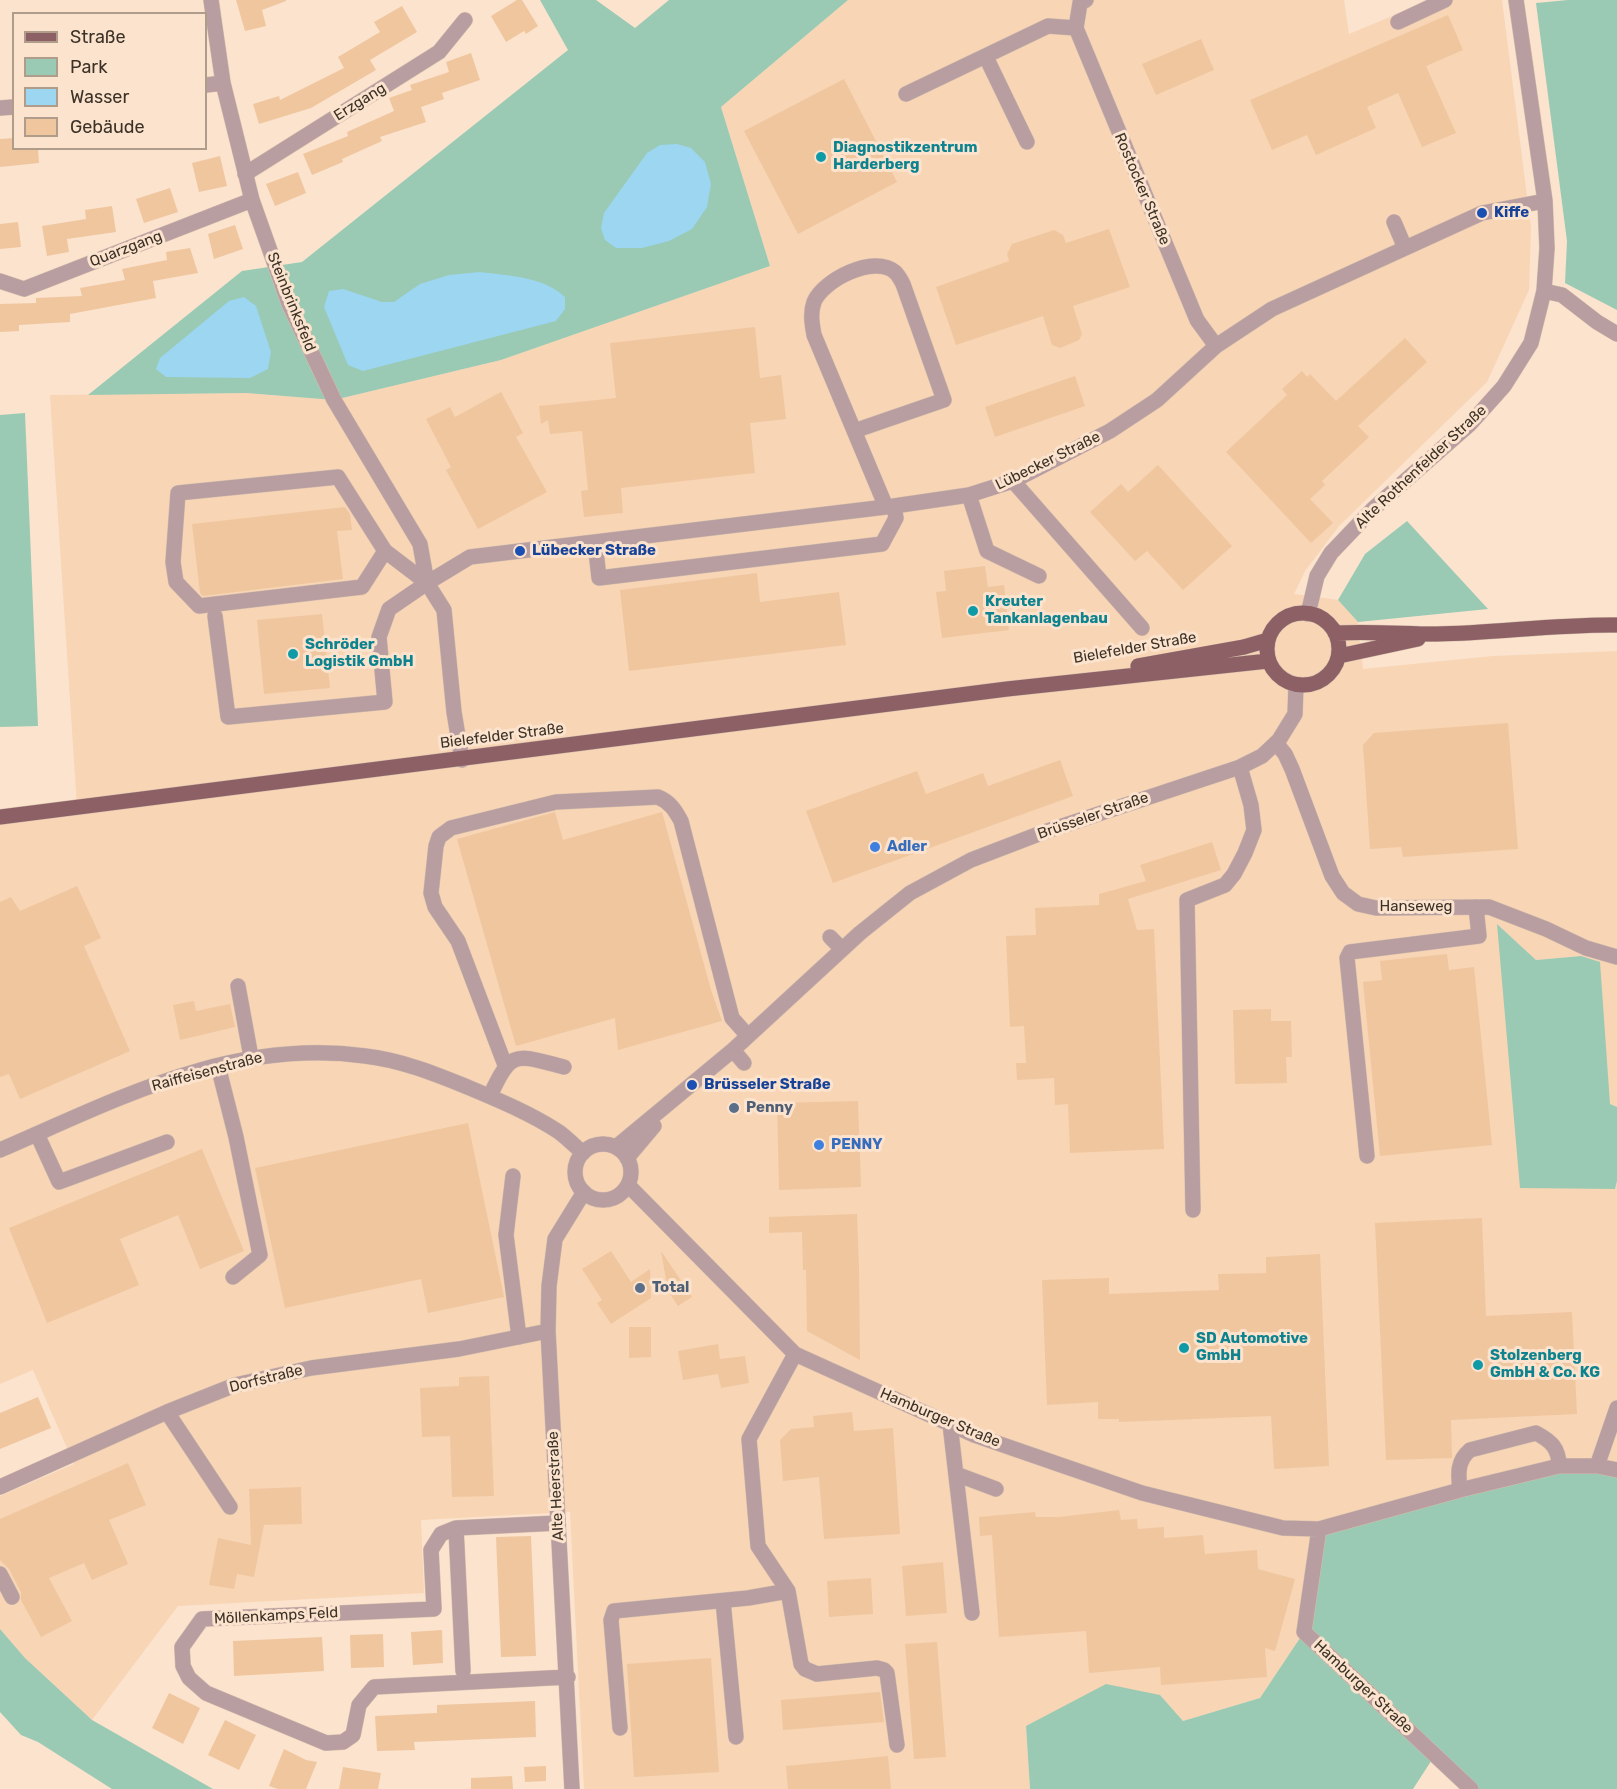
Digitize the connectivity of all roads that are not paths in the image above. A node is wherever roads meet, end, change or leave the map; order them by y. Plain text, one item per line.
1 (211, 0) edge
2 (1445, 0) edge
3 (1516, 0) edge
4 (1081, 1) edge
5 (465, 20) dead end
6 (1398, 22) dead end
7 (1076, 28) junction
8 (986, 57) junction
9 (223, 83) junction
10 (207, 85) edge
11 (906, 94) dead end
12 (1027, 142) dead end
13 (245, 174) junction
14 (252, 200) junction
15 (1545, 201) junction
16 (1394, 222) dead end
17 (1406, 248) junction
18 (0, 281) edge
19 (1544, 291) junction
20 (1617, 334) edge
21 (1216, 346) junction
22 (854, 431) junction
23 (1013, 481) junction
24 (969, 495) junction
25 (890, 506) junction
26 (595, 542) junction
27 (385, 551) junction
28 (1039, 576) dead end
29 (427, 583) junction
30 (1308, 614) junction
31 (215, 616) dead end
32 (1617, 625) edge
33 (1142, 628) dead end
34 (1335, 633) junction
35 (1437, 634) junction
36 (1268, 640) junction
37 (1338, 657) junction
38 (1268, 661) junction
39 (1296, 685) junction
40 (1007, 689) junction
41 (1276, 743) junction
42 (462, 760) junction
43 (1240, 767) junction
44 (0, 817) edge
45 (1476, 907) junction
46 (830, 937) dead end
47 (842, 950) junction
48 (1617, 957) edge
49 (238, 986) dead end
50 (748, 1036) junction
51 (733, 1050) junction
52 (250, 1057) junction
53 (744, 1063) dead end
54 (505, 1065) junction
55 (218, 1066) junction
56 (564, 1067) dead end
57 (489, 1096) junction
58 (37, 1134) junction
59 (167, 1142) dead end
60 (0, 1150) edge
61 (583, 1153) junction
62 (622, 1153) junction
63 (1367, 1156) dead end
64 (513, 1176) dead end
65 (628, 1185) junction
66 (584, 1192) junction
67 (1193, 1210) dead end
68 (233, 1277) dead end
69 (548, 1331) junction
70 (519, 1337) junction
71 (795, 1354) junction
72 (1617, 1408) edge
73 (167, 1412) junction
74 (950, 1424) junction
75 (1559, 1466) junction
76 (1597, 1466) junction
77 (1617, 1470) edge
78 (956, 1474) junction
79 (0, 1487) edge
80 (996, 1489) dead end
81 (1460, 1490) junction
82 (230, 1506) dead end
83 (558, 1523) junction
84 (456, 1528) junction
85 (1319, 1530) junction
86 (0, 1574) edge
87 (788, 1591) junction
88 (12, 1597) dead end
89 (723, 1600) junction
90 (972, 1613) dead end
91 (463, 1671) dead end
92 (568, 1677) junction
93 (620, 1728) dead end
94 (736, 1737) dead end
95 (897, 1745) dead end
96 (572, 1789) edge
97 (1471, 1789) edge

1 - 9 street, Steinbrinksfeld
2 - 6 street
3 - 15 street, Alte Rothenfelder Straße
4 - 7 street
5 - 13 street, Erzgang
7 - 8 street
7 - 21 street, Rostocker Straße
8 - 11 street
8 - 12 street
9 - 10 street
9 - 13 street, Steinbrinksfeld
13 - 14 street, Steinbrinksfeld
14 - 18 street, Quarzgang
14 - 29 street, Steinbrinksfeld
15 - 17 street, Lübecker Straße
15 - 19 street, Alte Rothenfelder Straße
16 - 17 street
17 - 21 street, Lübecker Straße
19 - 20 street
19 - 30 street, Alte Rothenfelder Straße
21 - 23 street, Lübecker Straße
22 - 22 street
22 - 25 street
23 - 24 street, Lübecker Straße
23 - 33 street
24 - 25 street, Lübecker Straße
24 - 28 street
25 - 26 street, Lübecker Straße
25 - 26 street
26 - 29 street, Lübecker Straße
27 - 27 street
27 - 29 street
29 - 31 street, Lübecker Straße
29 - 42 street
30 - 34 main road
30 - 36 main road
32 - 35 main road
34 - 35 main road
34 - 37 main road
35 - 37 main road
36 - 38 main road
36 - 40 main road, Bielefelder Straße
37 - 39 main road
38 - 39 main road
38 - 40 main road, Bielefelder Straße
39 - 41 street, Brüsseler Straße
40 - 42 main road, Bielefelder Straße
41 - 43 street, Brüsseler Straße
41 - 45 street, Hanseweg
42 - 44 main road, Bielefelder Straße
43 - 47 street, Brüsseler Straße
43 - 67 street
45 - 48 street, Hanseweg
45 - 63 street
46 - 47 street
47 - 50 street, Brüsseler Straße
49 - 52 street
50 - 51 street, Brüsseler Straße
50 - 54 street
51 - 53 street
51 - 62 street, Brüsseler Straße
52 - 55 street, Raiffeisenstraße
52 - 57 street, Raiffeisenstraße
54 - 56 street
54 - 57 street
55 - 58 street, Raiffeisenstraße
55 - 68 street
57 - 61 street, Raiffeisenstraße
58 - 59 street
58 - 60 street, Raiffeisenstraße
61 - 62 street
61 - 66 street
62 - 65 street
64 - 70 street
65 - 66 street
65 - 71 street, Hamburger Straße
66 - 69 street, Alte Heerstraße
69 - 70 street, Dorfstraße
69 - 83 street, Alte Heerstraße
70 - 73 street, Dorfstraße
71 - 74 street, Hamburger Straße
71 - 87 street
72 - 76 street
73 - 79 street, Dorfstraße
73 - 82 street
74 - 78 street
74 - 85 street, Hamburger Straße
75 - 76 street, Hamburger Straße
75 - 81 street, Hamburger Straße
75 - 81 street
76 - 77 street, Hamburger Straße
78 - 80 street
78 - 90 street
81 - 85 street, Hamburger Straße
83 - 84 street
83 - 92 street, Alte Heerstraße
84 - 91 street
84 - 92 street, Möllenkamps Feld
85 - 97 street, Hamburger Straße
86 - 88 street
87 - 89 street
87 - 95 street
89 - 93 street
89 - 94 street
92 - 96 street, Alte Heerstraße

